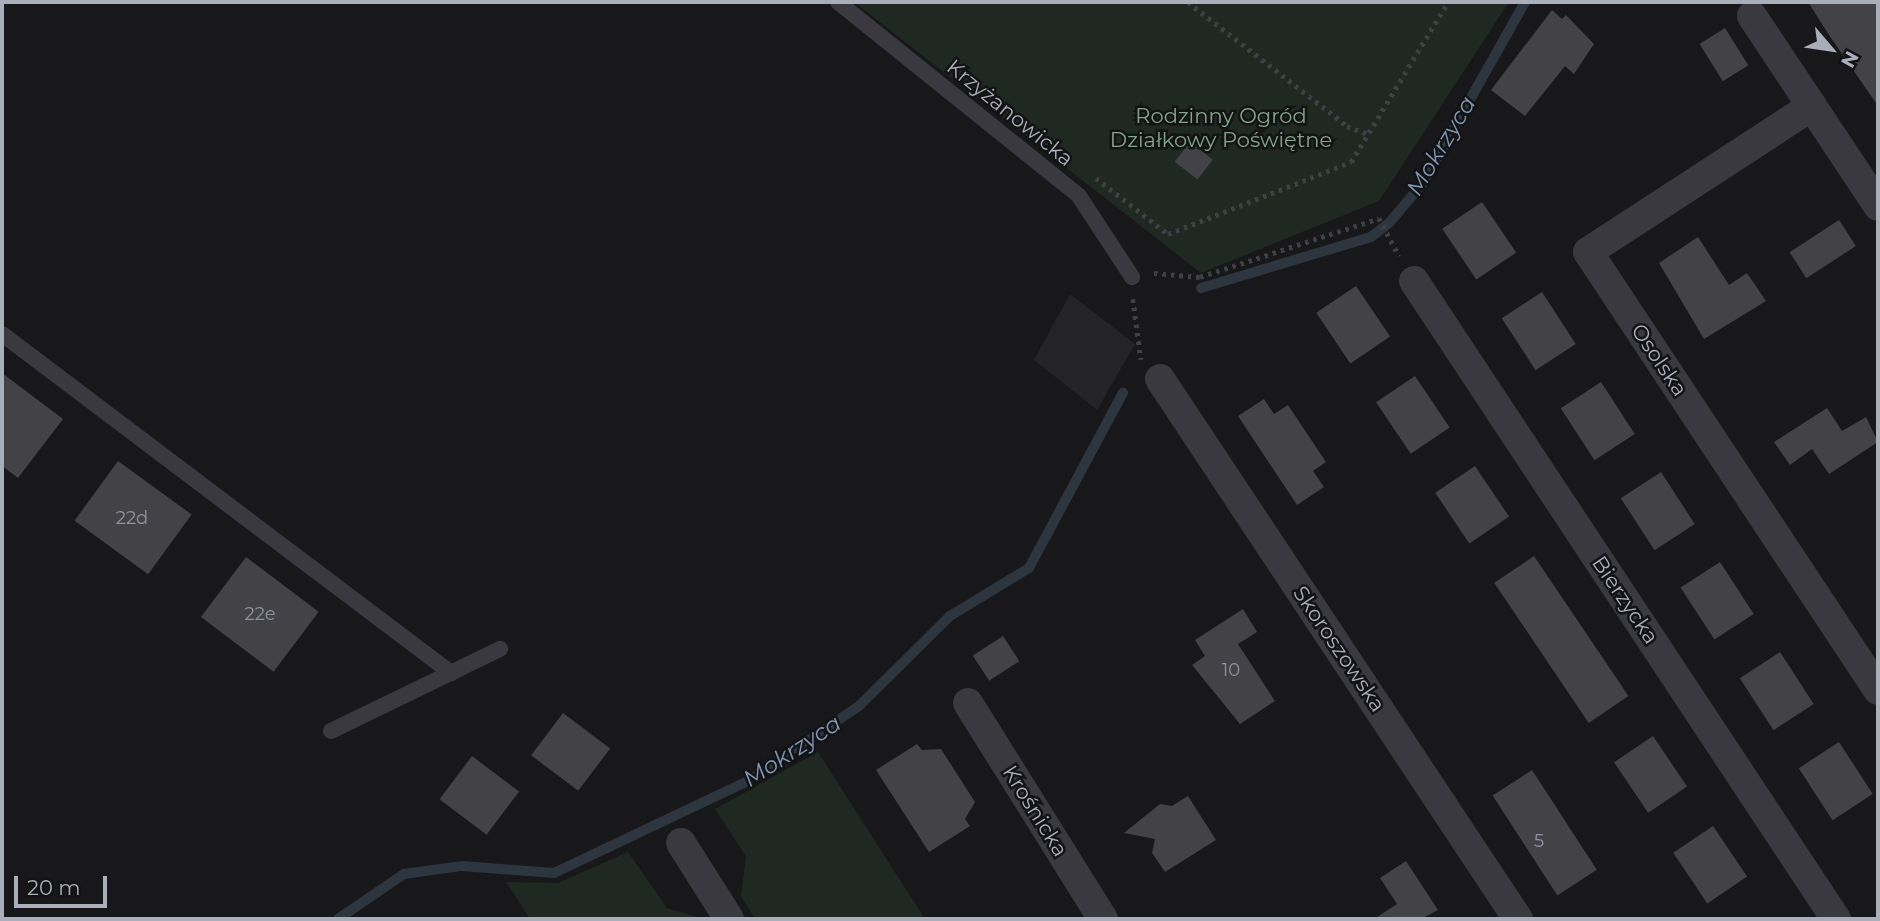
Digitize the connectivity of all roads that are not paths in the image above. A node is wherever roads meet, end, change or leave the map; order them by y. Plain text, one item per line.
1 (838, 2) edge
2 (1752, 16) dead end
3 (1812, 106) junction
4 (1878, 206) edge
5 (1132, 277) road end
6 (1414, 281) dead end
7 (2, 334) edge
8 (1160, 379) road end
9 (500, 649) dead end
10 (451, 673) junction
11 (1878, 690) edge
12 (968, 703) dead end
13 (331, 731) dead end
14 (681, 843) dead end
15 (729, 919) edge
16 (1103, 919) edge
17 (1518, 919) edge
18 (1836, 919) edge

1 - 5 lane, Krzyżanowicka
2 - 3 street
3 - 4 street
3 - 11 street, Osolska
6 - 18 street, Bierzycka
7 - 10 lane
8 - 17 street, Skoroszowska
9 - 10 lane
10 - 13 lane
12 - 16 street, Krośnicka
14 - 15 street

